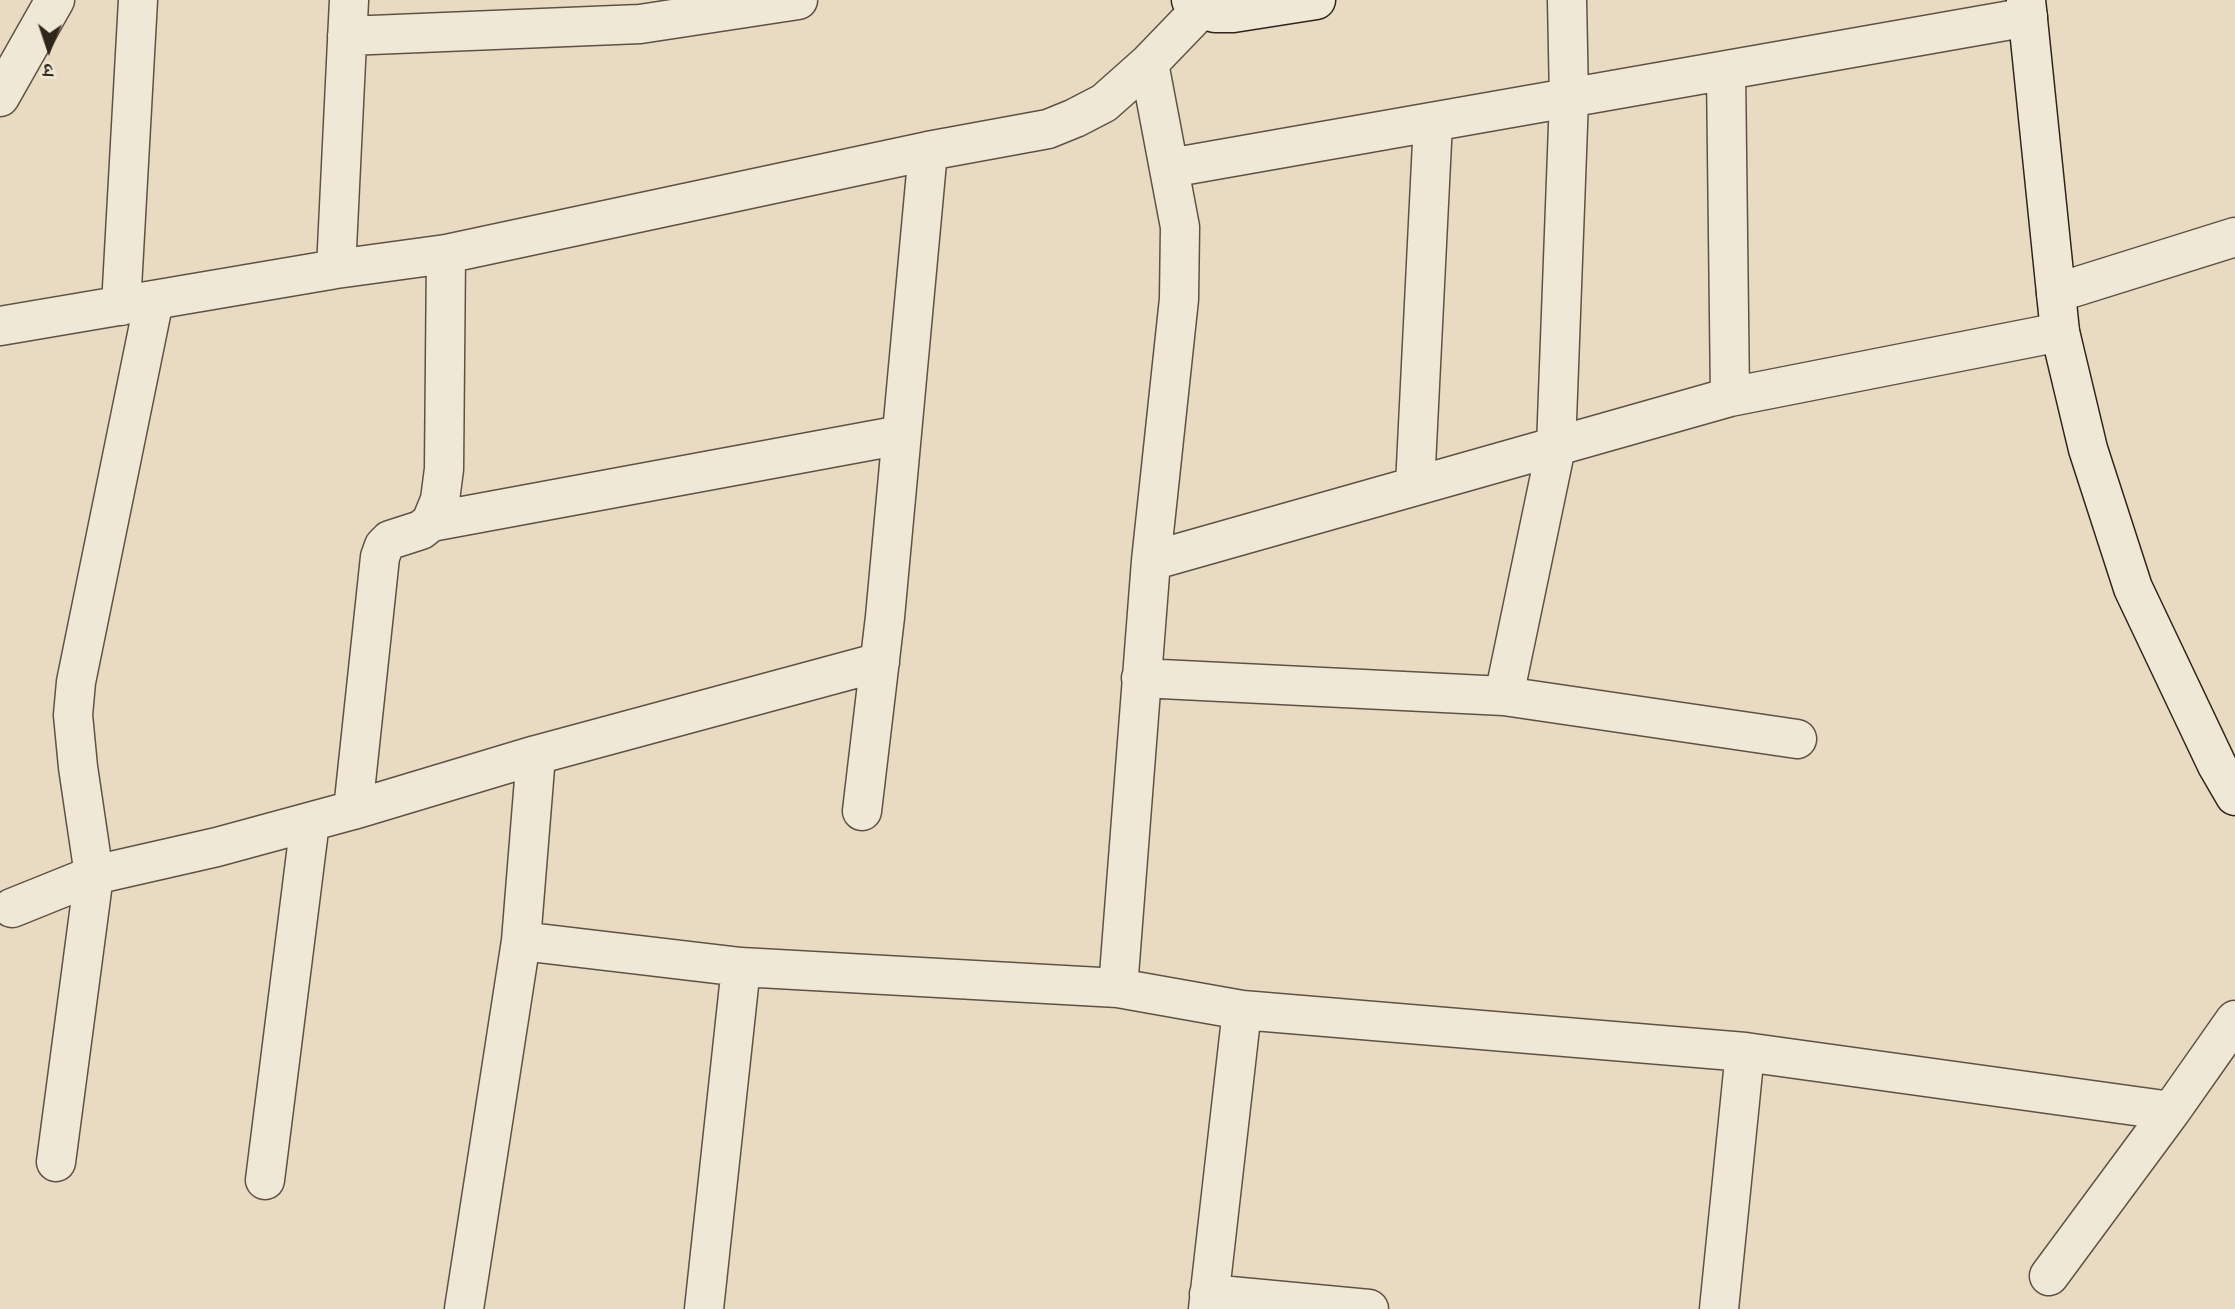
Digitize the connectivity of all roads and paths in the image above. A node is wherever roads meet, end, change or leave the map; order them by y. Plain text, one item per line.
1 (55, 0) edge
2 (138, 0) edge
3 (798, 0) edge
4 (1316, 0) edge
5 (1567, 0) edge
6 (1196, 4) edge
7 (2027, 9) edge
8 (348, 18) edge
9 (1149, 63) junction
10 (1726, 71) junction
11 (0, 97) edge
12 (1569, 99) junction
13 (1433, 122) junction
14 (928, 151) junction
15 (1170, 168) junction
16 (2235, 237) edge
17 (446, 254) junction
18 (336, 269) junction
19 (2056, 293) junction
20 (137, 303) junction
21 (0, 326) edge
22 (2060, 332) junction
23 (1730, 397) junction
24 (901, 435) junction
25 (1556, 447) junction
26 (1415, 486) junction
27 (431, 522) junction
28 (1151, 562) junction
29 (880, 662) junction
30 (1141, 678) junction
31 (1504, 696) junction
32 (1797, 739) dead end
33 (536, 755) junction
34 (2229, 775) edge
35 (353, 810) junction
36 (862, 811) dead end
37 (310, 822) junction
38 (94, 875) junction
39 (12, 908) dead end
40 (521, 941) junction
41 (741, 967) junction
42 (1118, 988) junction
43 (1242, 1010) junction
44 (2235, 1020) edge
45 (1745, 1052) junction
46 (2171, 1111) junction
47 (56, 1162) dead end
48 (265, 1180) dead end
49 (2049, 1276) dead end
50 (1208, 1302) edge
51 (700, 1303) edge
52 (464, 1309) edge
53 (1369, 1309) edge
54 (1719, 1309) edge

1 - 11 street
2 - 20 street
3 - 8 street
4 - 6 street
5 - 12 street
6 - 9 street
7 - 10 street
7 - 19 street
8 - 18 street
9 - 14 street
9 - 15 street
10 - 12 street
10 - 23 street
12 - 13 street
12 - 25 street
13 - 15 street
13 - 26 street
14 - 17 street
14 - 24 street
15 - 28 street
16 - 19 street
17 - 18 street
17 - 27 street
18 - 20 street
19 - 22 street
20 - 21 street
20 - 38 street
22 - 23 street
22 - 34 street
23 - 25 street
24 - 27 street
24 - 29 street
25 - 26 street
25 - 31 street
26 - 28 street
27 - 35 street
28 - 30 street
29 - 33 street
29 - 36 street
30 - 31 street
30 - 42 street
31 - 32 street
33 - 35 street
33 - 40 street
35 - 37 street
37 - 38 street
37 - 48 street
38 - 39 street
38 - 47 street
40 - 41 street
40 - 52 street
41 - 42 street
41 - 51 street
42 - 43 street
43 - 45 street
43 - 50 street
44 - 46 street
45 - 46 street
45 - 54 street
46 - 49 street
50 - 53 street

